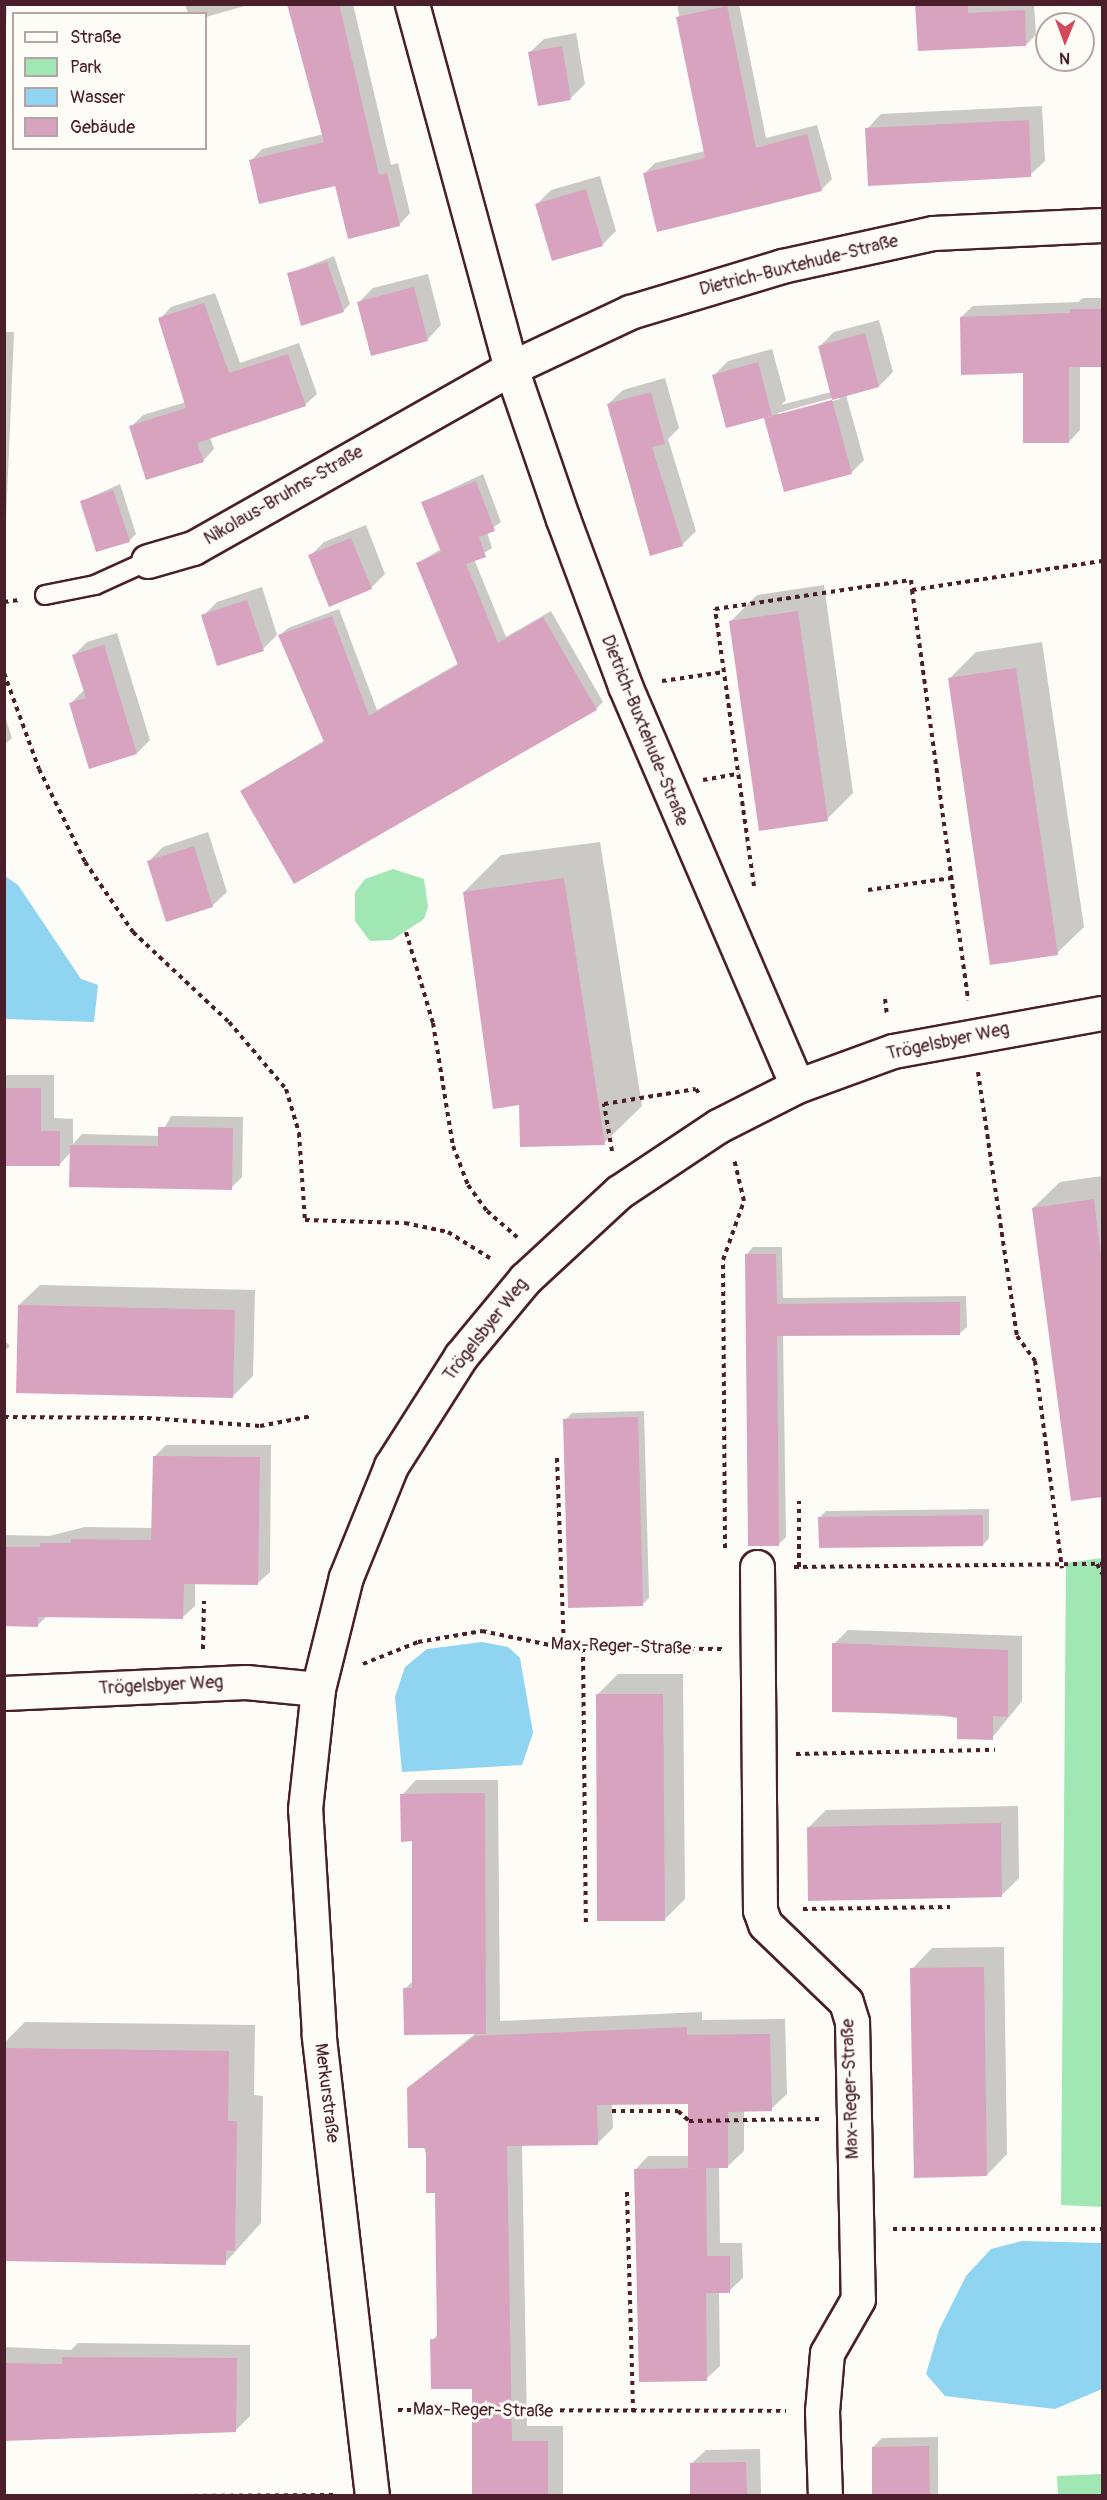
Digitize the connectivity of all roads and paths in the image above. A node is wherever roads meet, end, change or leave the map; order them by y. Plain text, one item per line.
1 (412, 4) edge
2 (1102, 225) edge
3 (511, 368) junction
4 (148, 561) joint
5 (1102, 561) edge
6 (912, 590) junction
7 (45, 595) dead end
8 (724, 672) junction
9 (4, 673) edge
10 (625, 686) junction
11 (951, 878) junction
12 (754, 890) dead end
13 (868, 890) dead end
14 (405, 932) dead end
15 (1102, 1013) edge
16 (972, 1035) junction
17 (797, 1086) junction
18 (718, 1126) junction
19 (620, 1192) junction
20 (536, 1269) junction
21 (312, 1416) dead end
22 (4, 1418) edge
23 (557, 1458) dead end
24 (799, 1501) dead end
25 (1100, 1564) edge
26 (799, 1566) junction
27 (757, 1567) junction
28 (1062, 1568) junction
29 (1102, 1574) edge
30 (204, 1601) dead end
31 (564, 1648) junction
32 (583, 1648) junction
33 (758, 1650) junction
34 (203, 1684) junction
35 (318, 1689) junction
36 (4, 1693) edge
37 (995, 1750) dead end
38 (759, 1754) junction
39 (950, 1907) dead end
40 (760, 1910) junction
41 (586, 1923) dead end
42 (612, 2111) dead end
43 (853, 2118) junction
44 (627, 2192) dead end
45 (856, 2229) junction
46 (1102, 2229) edge
47 (361, 2409) junction
48 (822, 2410) junction
49 (633, 2412) junction
50 (256, 2495) edge
51 (176, 2496) edge
52 (337, 2496) edge
53 (372, 2496) edge
54 (825, 2496) edge

1 - 3 street, Dietrich-Buxtehude-Straße
2 - 3 street, Dietrich-Buxtehude-Straße
3 - 4 street, Nikolaus-Bruhns-Straße
3 - 10 street, Dietrich-Buxtehude-Straße
4 - 7 lane, Nikolaus-Bruhns-Straße
5 - 6 path
6 - 8 path
6 - 11 path
8 - 10 path
8 - 12 path
9 - 20 path
10 - 17 street, Dietrich-Buxtehude-Straße
11 - 13 path
11 - 16 path
14 - 20 path
15 - 16 street, Trögelsbyer Weg
16 - 17 street, Trögelsbyer Weg
16 - 28 path
17 - 18 street, Trögelsbyer Weg
18 - 19 street, Trögelsbyer Weg
18 - 19 path
18 - 27 path
19 - 20 street, Trögelsbyer Weg
20 - 35 street, Trögelsbyer Weg
21 - 22 path
23 - 31 path
24 - 26 path
25 - 28 path
25 - 29 path
26 - 27 path
26 - 28 path
27 - 33 street
30 - 34 path
31 - 32 path, Max-Reger-Straße
31 - 35 path, Max-Reger-Straße
32 - 33 path, Max-Reger-Straße
32 - 41 path
33 - 38 street
34 - 35 street, Trögelsbyer Weg
34 - 36 street, Trögelsbyer Weg
35 - 47 street, Merkurstraße
37 - 38 path
38 - 40 street
39 - 40 path
40 - 43 street, Max-Reger-Straße
42 - 43 path
43 - 45 street, Max-Reger-Straße
44 - 49 path
45 - 46 path
45 - 48 street, Max-Reger-Straße
47 - 49 path, Max-Reger-Straße
47 - 53 street, Merkurstraße
48 - 49 path, Max-Reger-Straße
48 - 54 street, Max-Reger-Straße
50 - 51 path
50 - 52 path

